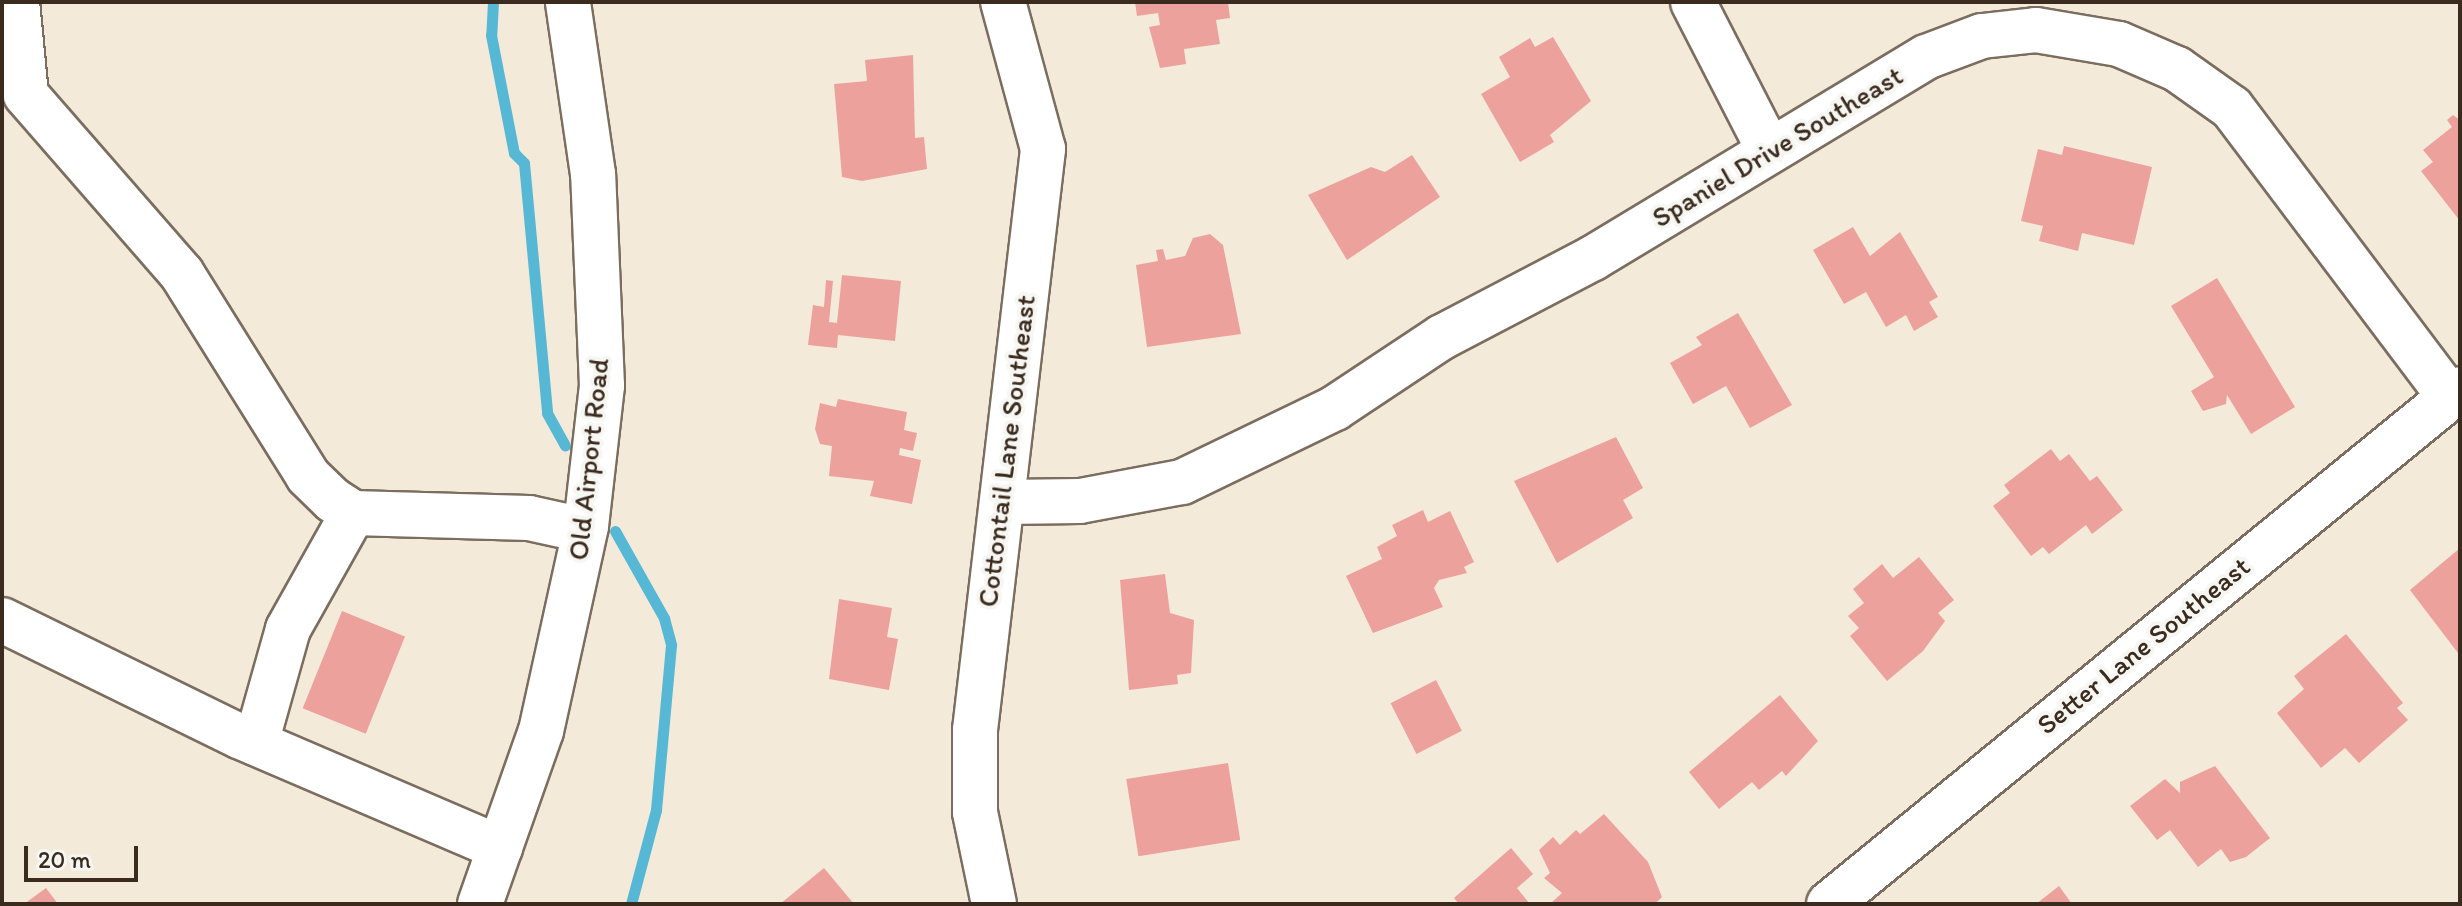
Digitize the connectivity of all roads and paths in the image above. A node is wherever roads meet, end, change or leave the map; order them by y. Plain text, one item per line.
1 (17, 2) edge
2 (568, 2) edge
3 (1003, 2) edge
4 (1693, 2) edge
5 (14, 107) edge
6 (1768, 148) junction
7 (2455, 393) edge
8 (1003, 502) junction
9 (353, 513) junction
10 (584, 530) junction
11 (2, 620) edge
12 (256, 743) junction
13 (500, 848) junction
14 (493, 899) edge
15 (994, 904) edge
16 (1829, 904) edge

1 - 5 street
2 - 10 street, Old Airport Road
3 - 8 street, Cottontail Lane Southeast
4 - 6 street
5 - 9 street
6 - 7 street, Spaniel Drive Southeast
6 - 8 street, Spaniel Drive Southeast
7 - 16 street, Setter Lane Southeast
8 - 15 street, Cottontail Lane Southeast
9 - 10 street
9 - 12 street
10 - 13 street, Old Airport Road
11 - 12 street
12 - 13 street
13 - 14 street, Old Airport Road

